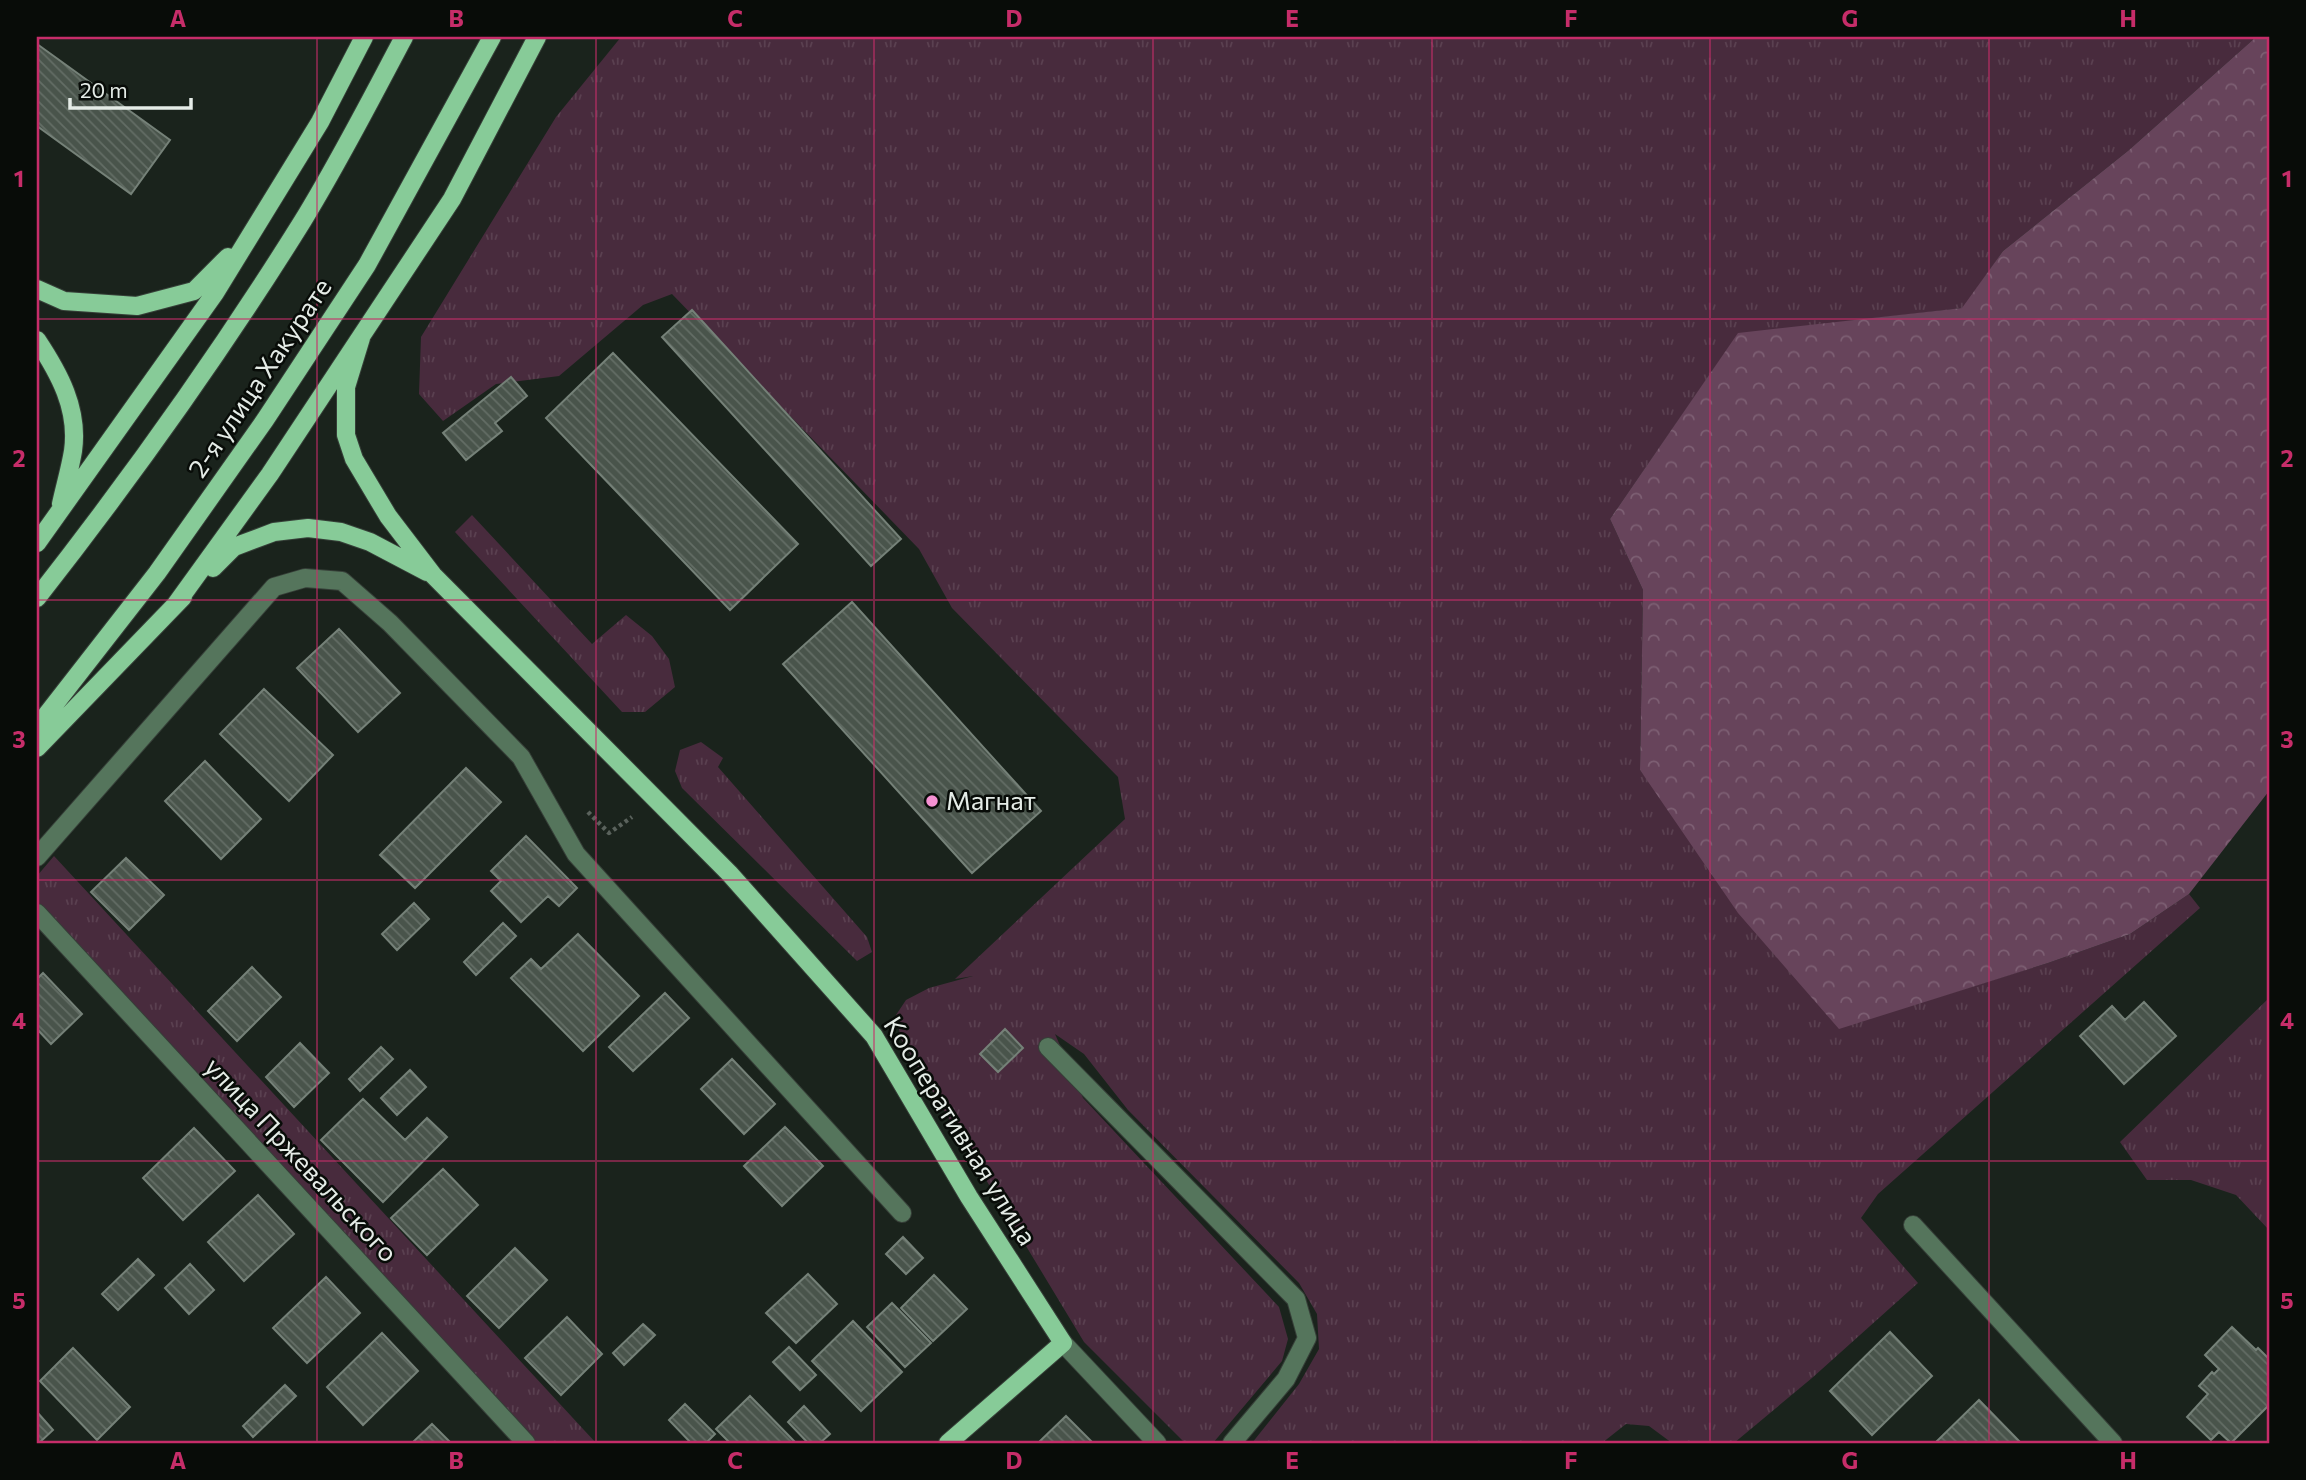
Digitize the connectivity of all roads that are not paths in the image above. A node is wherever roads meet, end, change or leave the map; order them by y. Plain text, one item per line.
1 (364, 37) edge
2 (404, 37) edge
3 (492, 37) edge
4 (537, 37) edge
5 (258, 222) junction
6 (37, 289) edge
7 (361, 338) junction
8 (37, 340) edge
9 (58, 514) junction
10 (37, 543) edge
11 (433, 575) junction
12 (37, 598) edge
13 (176, 604) junction
14 (37, 727) edge
15 (37, 748) edge
16 (37, 857) edge
17 (37, 913) edge
18 (1048, 1047) dead end
19 (902, 1213) dead end
20 (1913, 1225) dead end
21 (1063, 1343) junction
22 (526, 1443) edge
23 (948, 1443) edge
24 (1157, 1443) edge
25 (1232, 1443) edge
26 (2113, 1443) edge

1 - 5 main road
2 - 12 main road, 2-я улица Хакурате
3 - 14 main road, 2-я улица Хакурате
4 - 7 main road
5 - 6 main road
5 - 9 main road
7 - 11 main road
7 - 13 main road
8 - 9 main road
9 - 10 main road
11 - 13 main road
11 - 21 main road, Кооперативная улица
13 - 15 main road
16 - 19 street
17 - 22 street, улица Пржевальского
18 - 25 street
20 - 26 street
21 - 23 main road
21 - 24 street, Кооперативная улица

